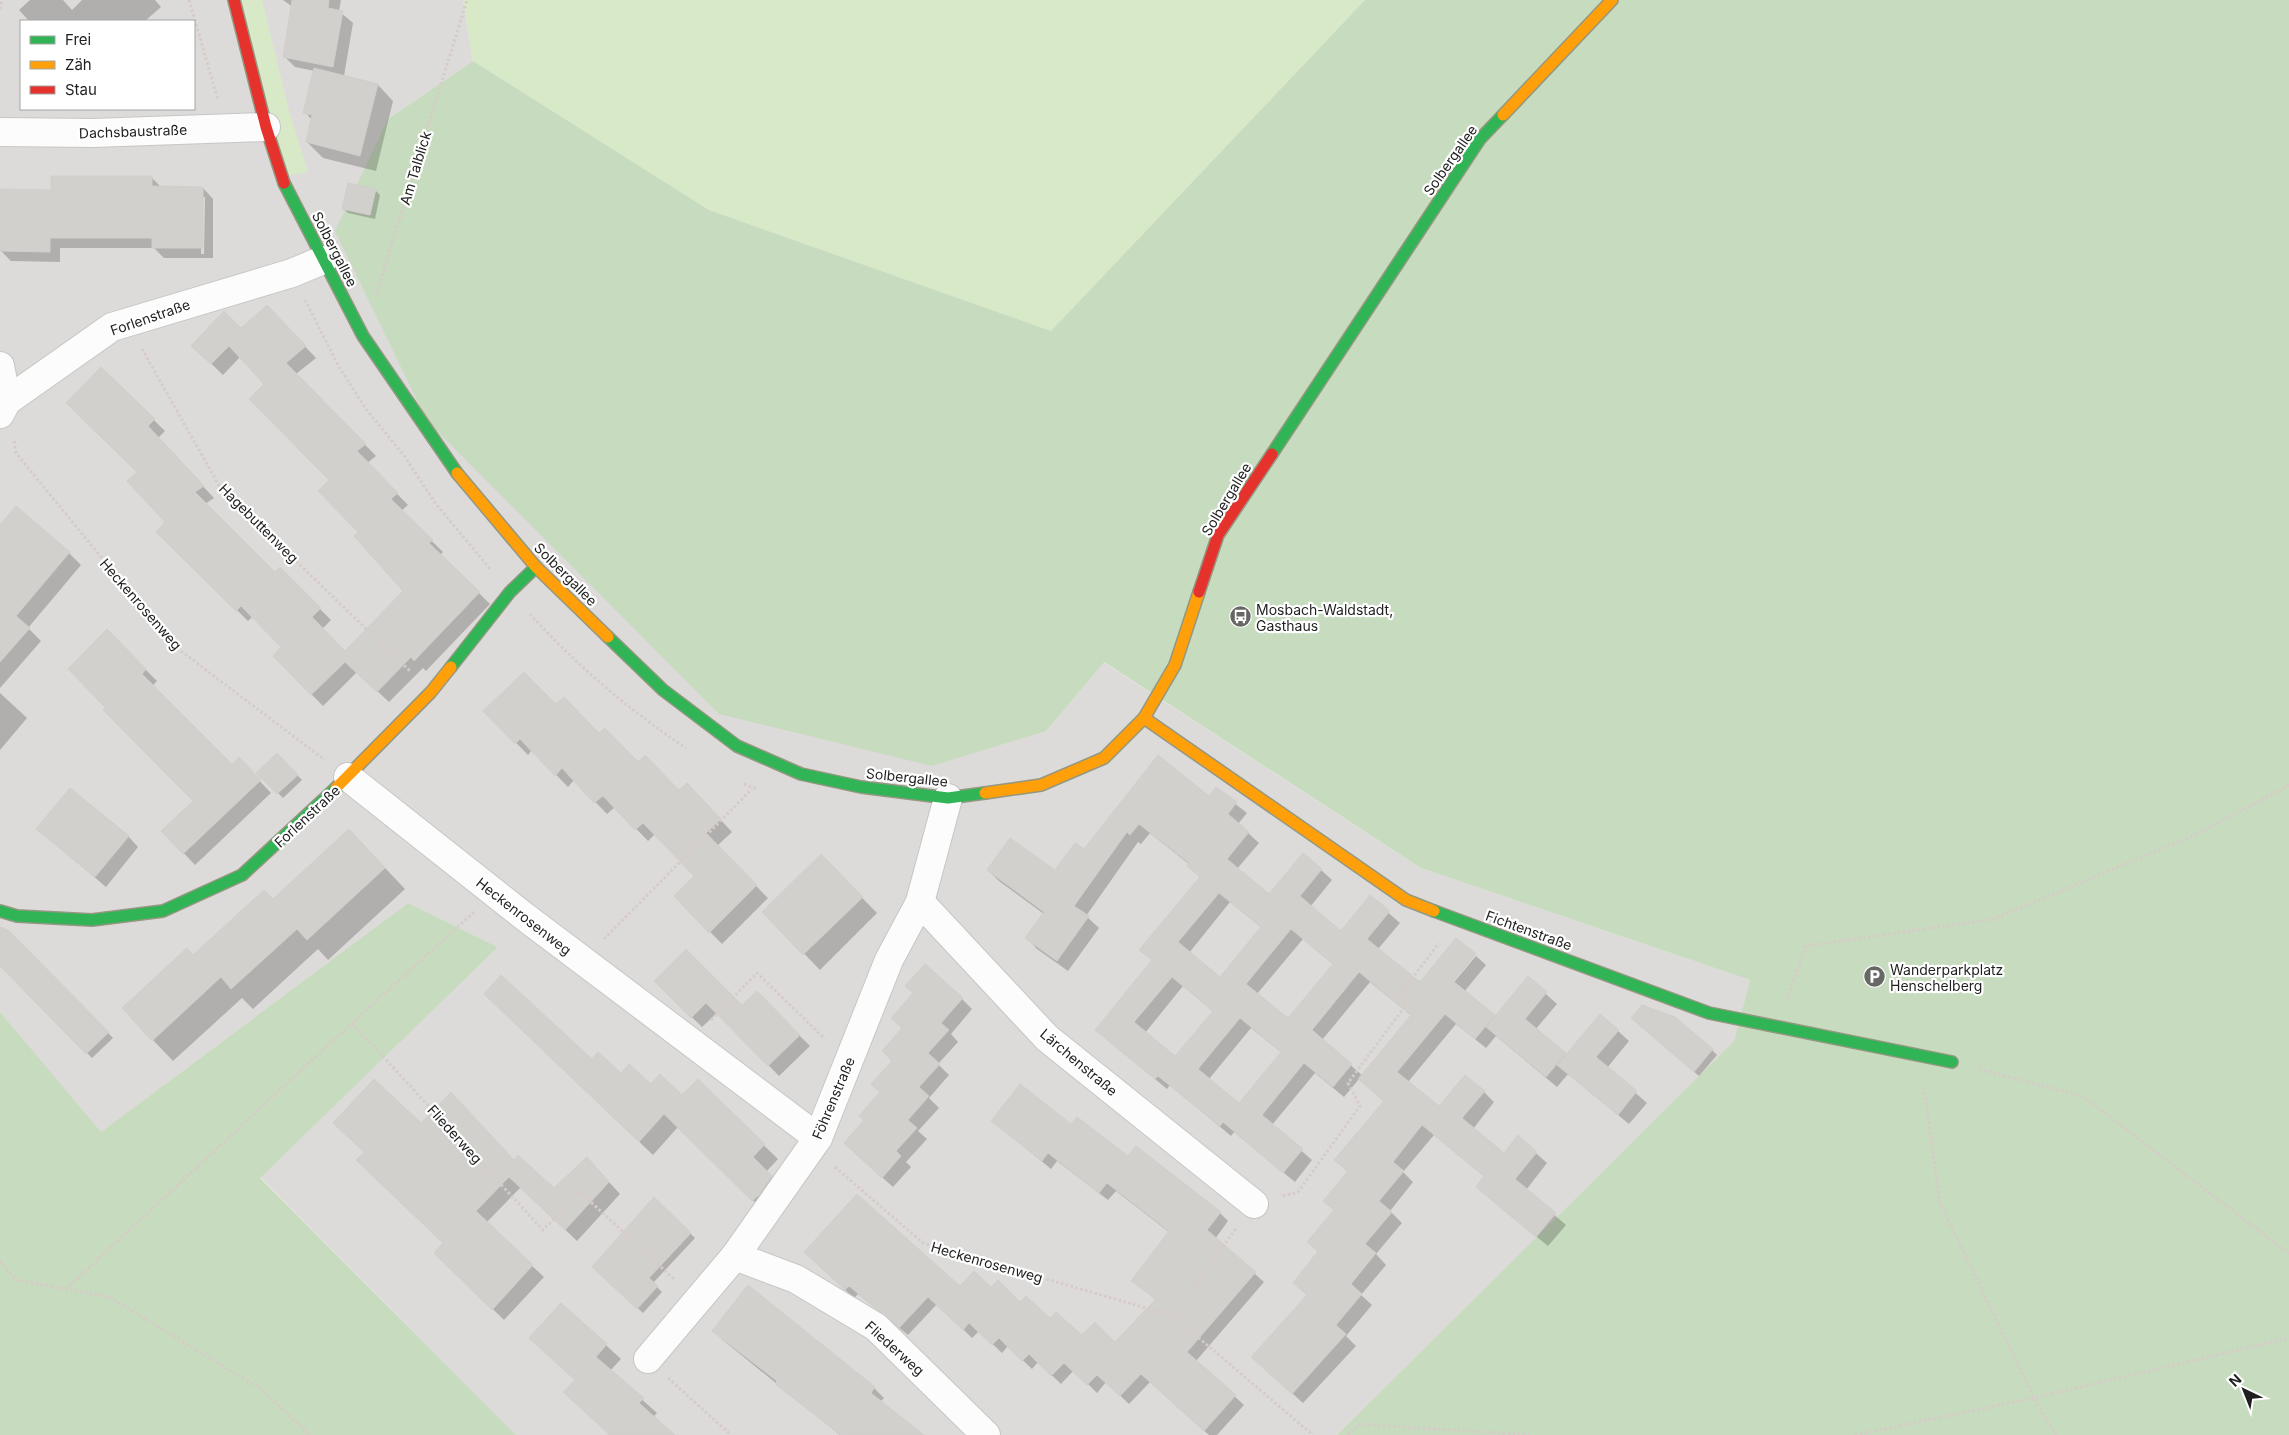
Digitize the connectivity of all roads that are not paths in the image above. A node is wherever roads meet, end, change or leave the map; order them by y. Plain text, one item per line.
1 (234, 0) edge
2 (1612, 0) edge
3 (266, 127) junction
4 (0, 132) edge
5 (323, 260) junction
6 (0, 366) edge
7 (3, 407) edge
8 (536, 567) junction
9 (1144, 718) junction
10 (348, 777) junction
11 (948, 798) junction
12 (920, 902) junction
13 (0, 911) edge
14 (1952, 1062) road end
15 (818, 1138) junction
16 (1254, 1204) road end
17 (735, 1256) junction
18 (648, 1359) road end
19 (986, 1435) edge

1 - 3 street, Solbergallee
2 - 9 street, Solbergallee
3 - 4 street, Dachsbaustraße
3 - 5 street, Solbergallee
5 - 7 street, Forlenstraße
5 - 8 street, Solbergallee
6 - 7 street
8 - 10 street, Forlenstraße
8 - 11 street, Solbergallee
9 - 11 street, Solbergallee
9 - 14 street, Fichtenstraße
10 - 13 street, Forlenstraße
10 - 15 street, Heckenrosenweg
11 - 12 street, Föhrenstraße
12 - 15 street, Föhrenstraße
12 - 16 street, Lärchenstraße
15 - 17 street, Föhrenstraße
17 - 18 street, Föhrenstraße
17 - 19 street, Fliederweg

